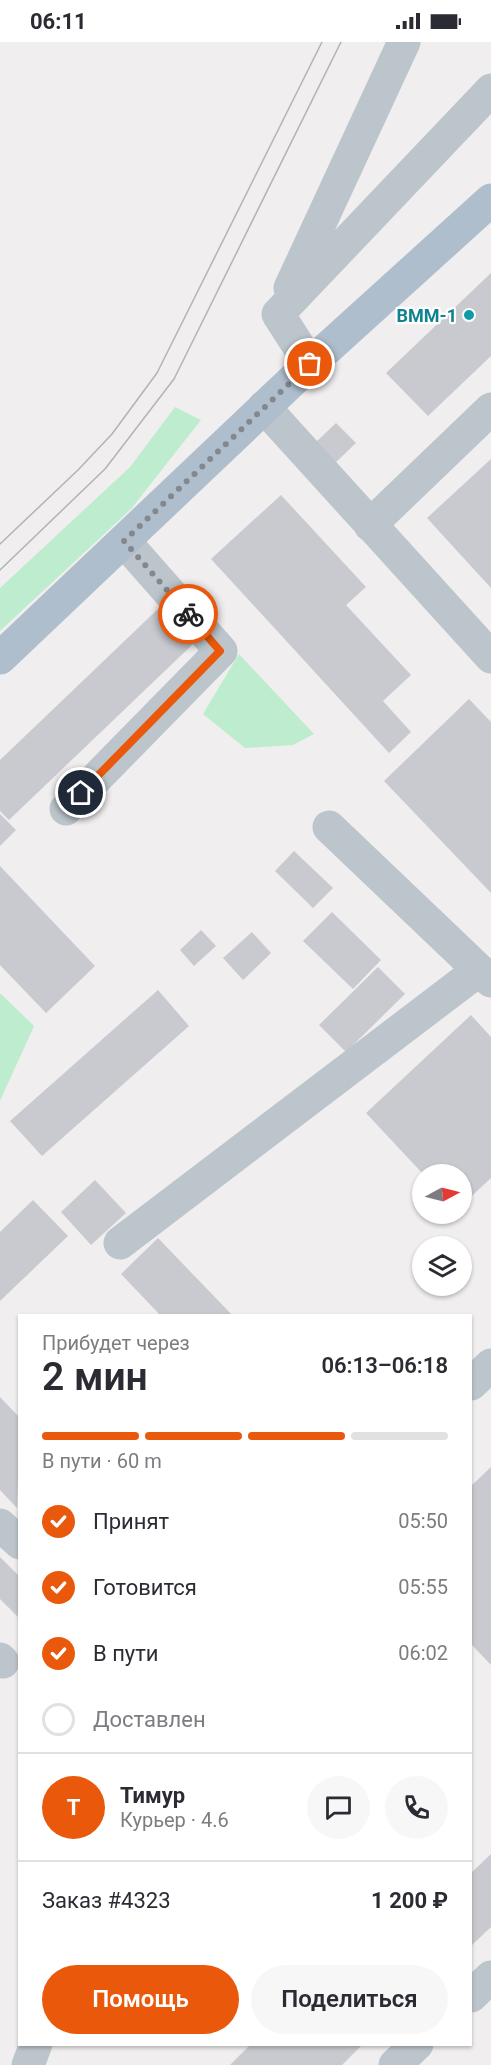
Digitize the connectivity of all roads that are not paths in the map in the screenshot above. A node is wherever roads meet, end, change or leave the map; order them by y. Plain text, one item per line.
1 (404, 42) edge
2 (491, 90) edge
3 (491, 200) edge
4 (278, 314) junction
5 (310, 364) junction
6 (264, 407) junction
7 (491, 409) edge
8 (370, 525) junction
9 (124, 541) junction
10 (491, 657) edge
11 (0, 658) edge
12 (66, 809) dead end
13 (329, 827) dead end
14 (485, 975) edge
15 (120, 1244) dead end
16 (491, 1365) edge
17 (472, 1383) edge
18 (0, 1525) edge
19 (18, 1541) edge
20 (491, 1977) edge
21 (472, 1995) edge
22 (35, 2046) edge
23 (415, 2046) edge
24 (28, 2065) edge
25 (395, 2065) edge

1 - 4 street
2 - 4 street
3 - 5 main road
4 - 5 street
5 - 6 main road
6 - 8 street
6 - 9 main road
7 - 8 street
8 - 10 street
9 - 11 main road
9 - 12 street
13 - 14 street
14 - 15 street
16 - 17 street
18 - 19 street
20 - 21 street
22 - 24 street
23 - 25 street

